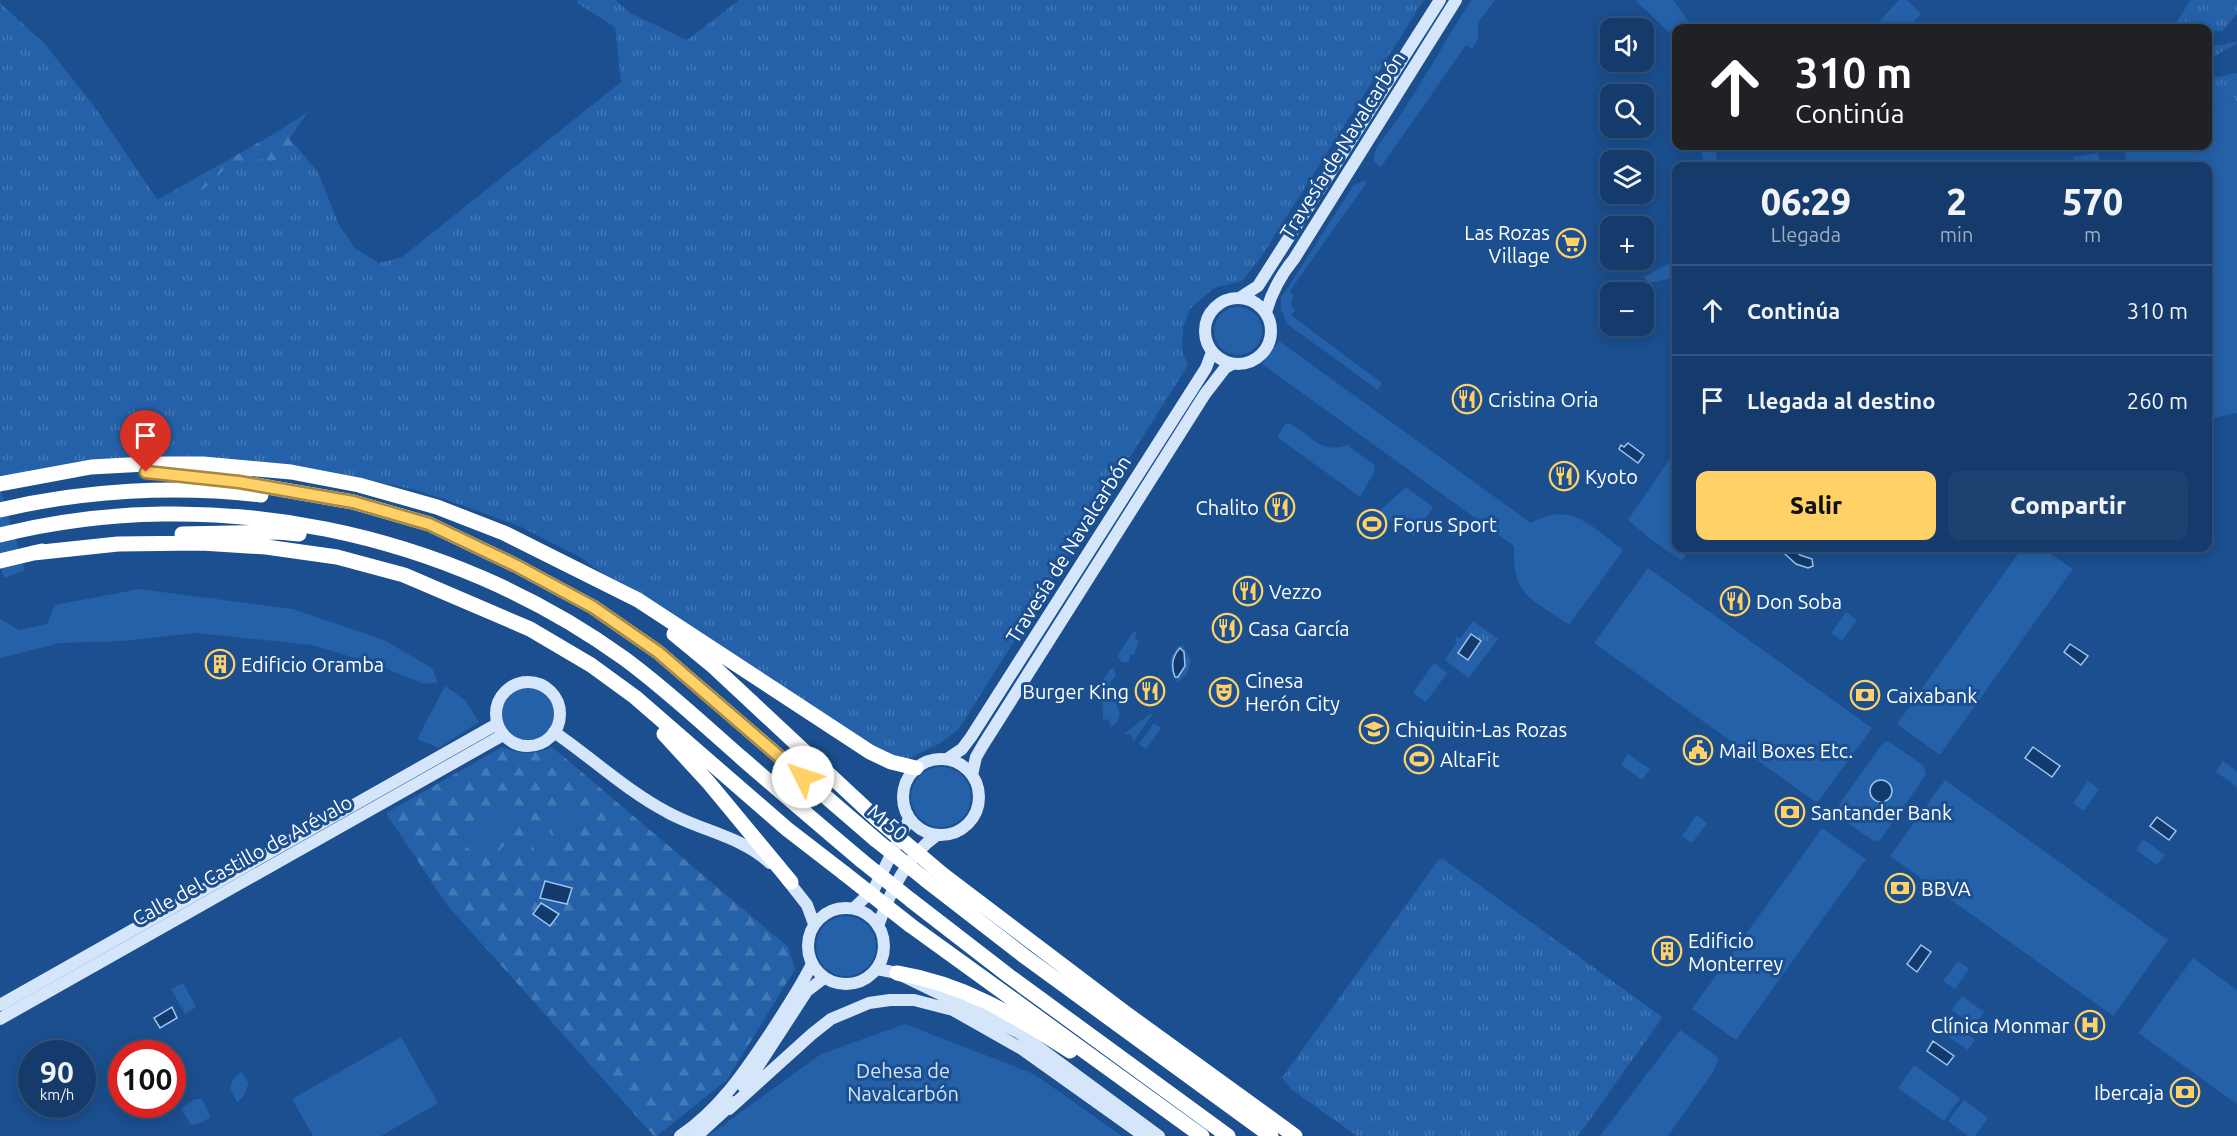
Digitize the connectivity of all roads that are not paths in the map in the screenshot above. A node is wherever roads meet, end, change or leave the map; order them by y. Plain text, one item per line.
1 (1440, 0) edge
2 (1456, 0) edge
3 (1241, 297) junction
4 (1266, 312) junction
5 (1212, 352) junction
6 (1232, 364) junction
7 (55, 474) junction
8 (1, 484) edge
9 (4, 508) edge
10 (0, 535) edge
11 (476, 548) junction
12 (414, 552) junction
13 (28, 555) junction
14 (0, 561) edge
15 (566, 563) junction
16 (545, 638) junction
17 (500, 730) junction
18 (554, 732) junction
19 (947, 759) junction
20 (916, 768) junction
21 (972, 775) junction
22 (909, 819) junction
23 (937, 835) junction
24 (791, 882) junction
25 (854, 908) junction
26 (814, 924) junction
27 (879, 926) junction
28 (812, 964) junction
29 (877, 969) junction
30 (897, 973) junction
31 (824, 978) junction
32 (0, 1005) edge
33 (0, 1019) edge
34 (729, 1109) junction
35 (680, 1136) edge
36 (697, 1136) edge
37 (1144, 1136) edge
38 (1159, 1136) edge
39 (1200, 1136) edge
40 (1228, 1136) edge
41 (1271, 1136) edge
42 (1295, 1136) edge

1 - 3 street, Travesía de Navalcarbón
2 - 4 street, Travesía de Navalcarbón
3 - 4 street
3 - 5 street, Travesía de Navalcarbón
4 - 6 street, Travesía de Navalcarbón
5 - 6 street
5 - 19 street, Travesía de Navalcarbón
6 - 21 street, Travesía de Navalcarbón
7 - 8 highway
7 - 11 highway
7 - 15 highway
9 - 11 highway
10 - 12 highway
11 - 41 highway, M 50, bridge
12 - 13 highway
12 - 40 highway, bridge
13 - 14 highway
13 - 16 highway
15 - 20 highway
15 - 42 highway, bridge
16 - 24 highway
16 - 39 highway, bridge
17 - 18 street
17 - 18 street
17 - 32 street, Calle del Castillo de Arévalo
17 - 33 street, Calle del Castillo de Arévalo
18 - 24 street
19 - 20 street, Travesía de Navalcarbón
19 - 21 street
20 - 22 street
21 - 23 street
22 - 23 street
22 - 25 street
23 - 27 street
24 - 26 street
25 - 26 street
25 - 27 street
26 - 28 street
27 - 29 street
28 - 31 street
28 - 35 street
29 - 30 street
29 - 31 street
30 - 38 street
30 - 39 highway
31 - 34 street
34 - 36 street
34 - 37 street

